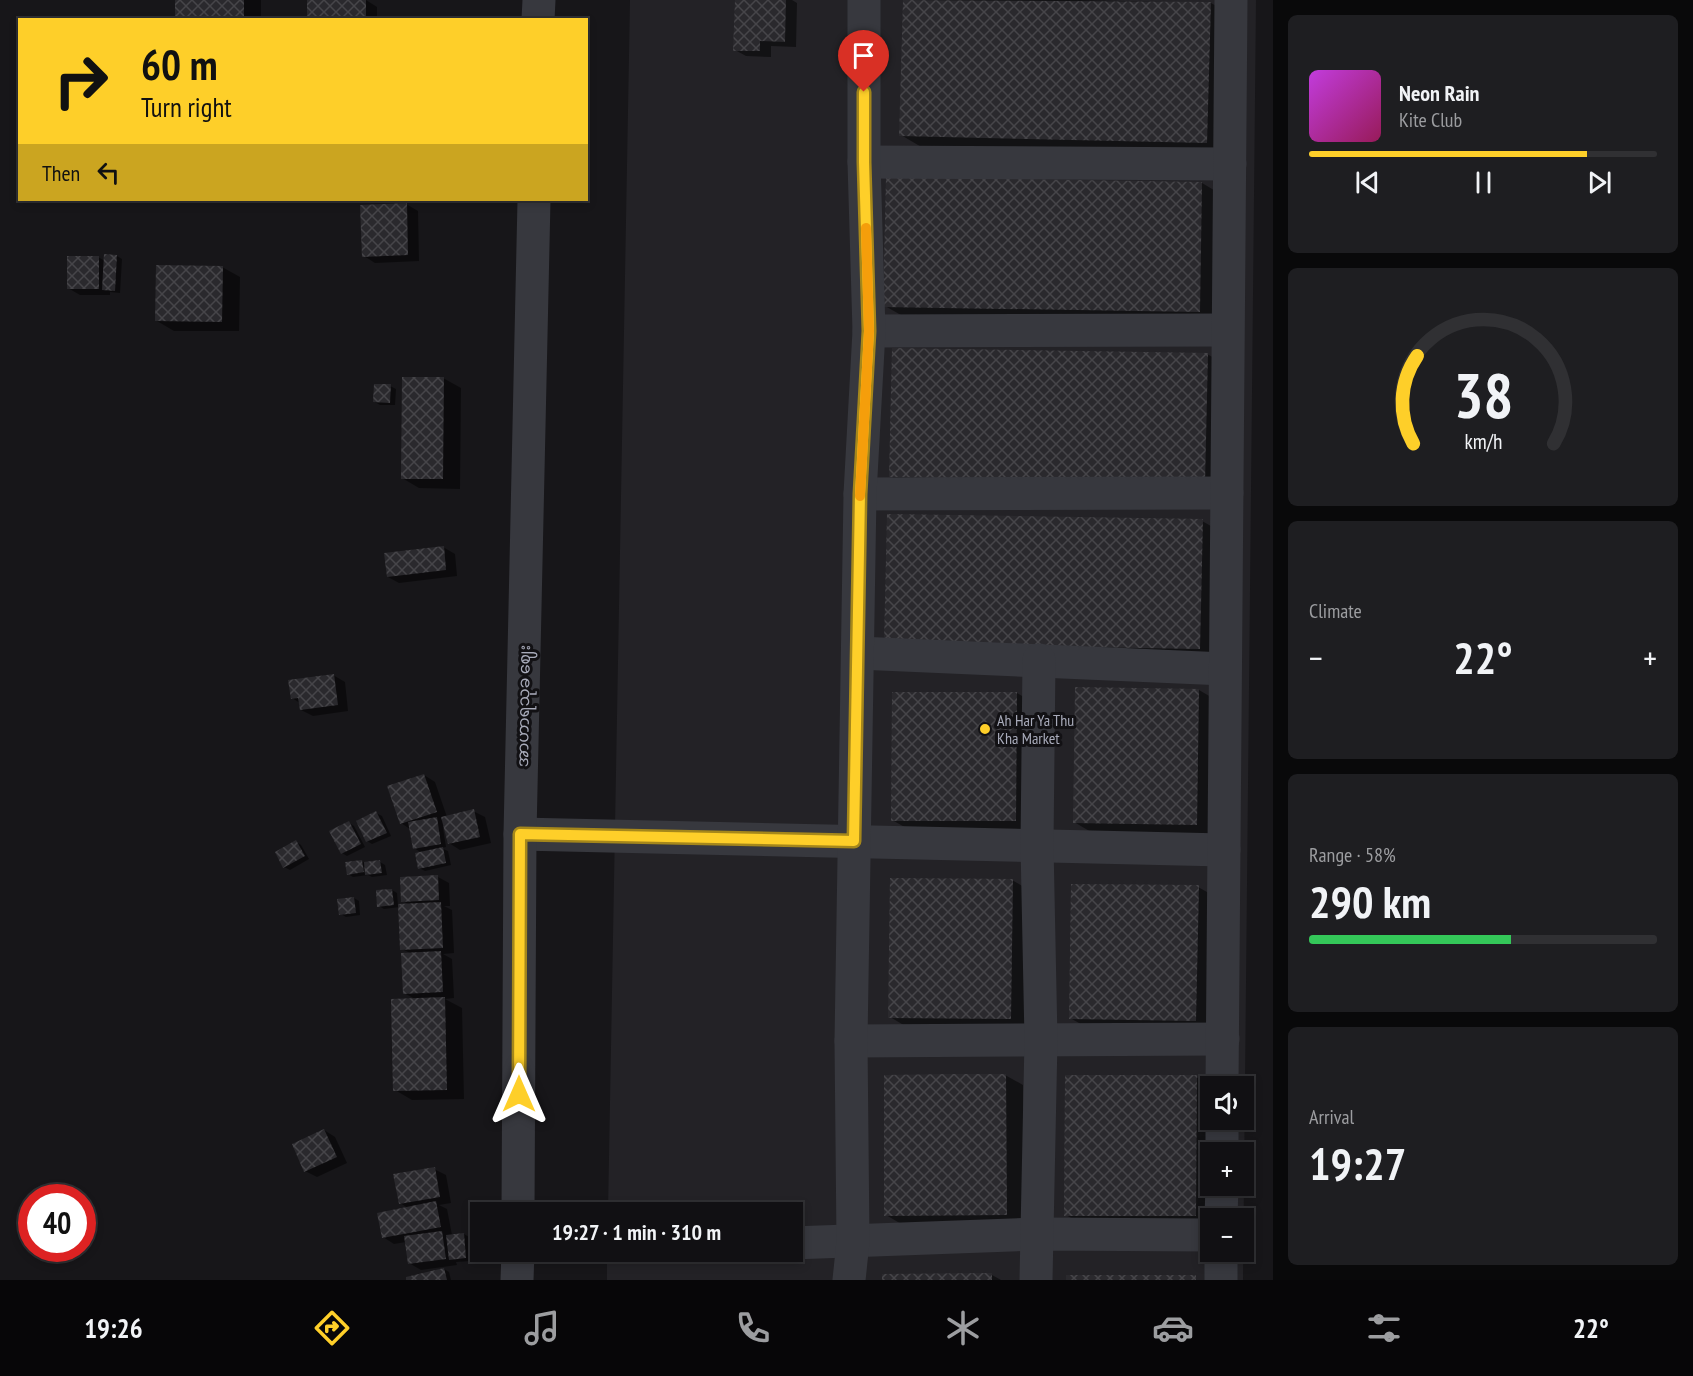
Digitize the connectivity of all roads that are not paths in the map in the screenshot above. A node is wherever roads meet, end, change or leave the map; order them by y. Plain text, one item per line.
1 (539, 0) edge
2 (864, 0) edge
3 (1231, 0) edge
4 (538, 18) edge
5 (864, 162) junction
6 (1230, 164) junction
7 (534, 201) edge
8 (1227, 330) junction
9 (869, 331) junction
10 (1227, 493) junction
11 (860, 494) junction
12 (858, 653) junction
13 (1039, 660) junction
14 (1225, 669) junction
15 (520, 834) junction
16 (854, 841) junction
17 (1037, 845) junction
18 (1224, 850) junction
19 (1222, 1039) junction
20 (1041, 1040) junction
21 (851, 1041) junction
22 (1222, 1076) edge
23 (518, 1202) edge
24 (1036, 1234) junction
25 (1200, 1235) edge
26 (853, 1242) junction
27 (803, 1243) edge
28 (518, 1262) edge
29 (1221, 1262) edge
30 (517, 1280) edge
31 (849, 1280) edge
32 (1036, 1280) edge
33 (1221, 1280) edge

1 - 4 street
2 - 5 street
3 - 6 street
5 - 6 street
5 - 9 street
6 - 8 street
7 - 15 street, အာဟာရသုခ ဈေး
8 - 9 street
8 - 10 street
9 - 11 street
10 - 11 street
10 - 14 street
11 - 12 street
12 - 13 street
12 - 16 street
13 - 14 street
13 - 17 street
14 - 18 street
15 - 16 street
15 - 23 street, အာဟာရသုခ ဈေး
16 - 17 street
16 - 21 street
17 - 18 street
17 - 20 street
18 - 19 street
19 - 20 street
19 - 22 street
20 - 21 street
20 - 24 street
21 - 26 street
24 - 25 street
24 - 26 street
24 - 32 street
26 - 27 street
26 - 31 street
28 - 30 street
29 - 33 street

